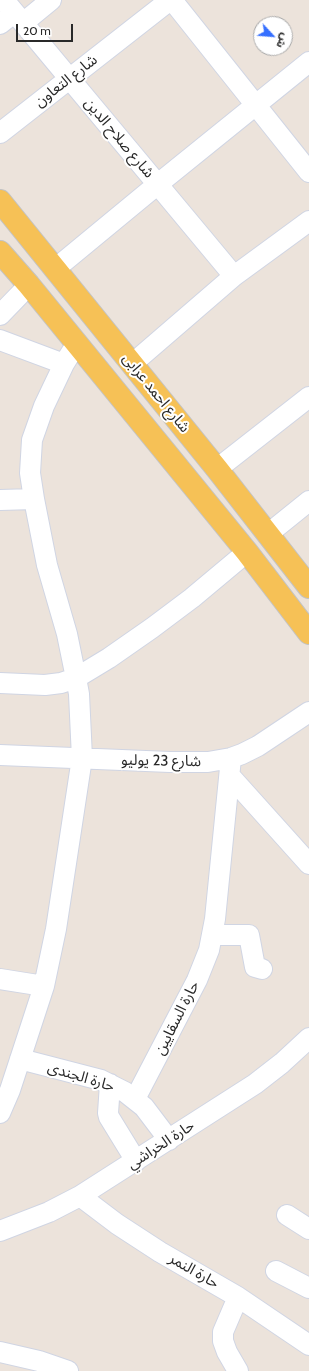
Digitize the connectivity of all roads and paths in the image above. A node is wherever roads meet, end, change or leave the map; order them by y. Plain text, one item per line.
1 (51, 0) edge
2 (171, 0) edge
3 (10, 15) edge
4 (309, 62) edge
5 (70, 78) junction
6 (256, 105) junction
7 (0, 133) edge
8 (309, 172) edge
9 (158, 184) junction
10 (0, 201) edge
11 (309, 221) edge
12 (0, 252) edge
13 (55, 269) junction
14 (234, 276) junction
15 (29, 285) junction
16 (0, 315) edge
17 (0, 340) edge
18 (77, 343) junction
19 (64, 364) junction
20 (132, 364) junction
21 (309, 397) edge
22 (217, 469) junction
23 (0, 500) edge
24 (34, 500) junction
25 (309, 502) edge
26 (268, 534) junction
27 (247, 552) junction
28 (309, 587) edge
29 (309, 633) edge
30 (76, 678) junction
31 (0, 682) edge
32 (309, 712) edge
33 (0, 755) edge
34 (82, 758) junction
35 (230, 767) junction
36 (309, 864) edge
37 (213, 935) junction
38 (262, 969) dead end
39 (0, 979) edge
40 (44, 986) junction
41 (309, 1038) edge
42 (20, 1059) junction
43 (110, 1084) junction
44 (135, 1099) junction
45 (0, 1113) edge
46 (169, 1140) junction
47 (136, 1160) junction
48 (80, 1196) junction
49 (287, 1215) dead end
50 (309, 1229) edge
51 (0, 1231) edge
52 (276, 1271) dead end
53 (309, 1288) edge
54 (238, 1297) junction
55 (309, 1343) edge
56 (0, 1352) edge
57 (68, 1371) edge
58 (238, 1371) edge

1 - 3 street
2 - 5 street, شارع التعاون
2 - 6 street
3 - 5 street, شارع صلاح الدين
4 - 6 street
5 - 7 street, شارع التعاون
5 - 9 street, شارع صلاح الدين
6 - 8 street
6 - 9 street
9 - 13 street
9 - 14 street, شارع صلاح الدين
10 - 13 main road, شارع احمد عرابى
11 - 14 street
12 - 15 main road, شارع احمد عرابى
13 - 20 main road, شارع احمد عرابى
14 - 20 street
15 - 16 street
15 - 18 main road, شارع احمد عرابى
17 - 19 street
18 - 19 street
18 - 27 main road, شارع احمد عرابى
19 - 24 street
20 - 22 main road, شارع احمد عرابى
21 - 22 street
22 - 26 main road, شارع احمد عرابى
23 - 24 street
24 - 30 street
25 - 26 street
26 - 28 main road, شارع احمد عرابى
27 - 29 main road, شارع احمد عرابى
27 - 30 street
30 - 31 street
30 - 34 street
32 - 35 street, شارع 23 يوليو
33 - 34 street, شارع 23 يوليو
34 - 35 street, شارع 23 يوليو
34 - 40 street
35 - 36 street
35 - 37 street, حارة السقايين
37 - 38 street
37 - 44 street, حارة السقايين
39 - 40 street
40 - 42 street
41 - 46 street, حارة الخراشي
42 - 43 street, حارة الجندى
42 - 45 street
43 - 44 street, حارة الجندى
43 - 47 street
44 - 46 street, حارة الجندى
46 - 47 street, حارة الخراشي
47 - 48 street, حارة الخراشي
48 - 51 street, حارة الخراشي
48 - 54 street, حارة النمر
49 - 50 street
52 - 53 street
54 - 55 street, حارة النمر
54 - 58 street
56 - 57 street

